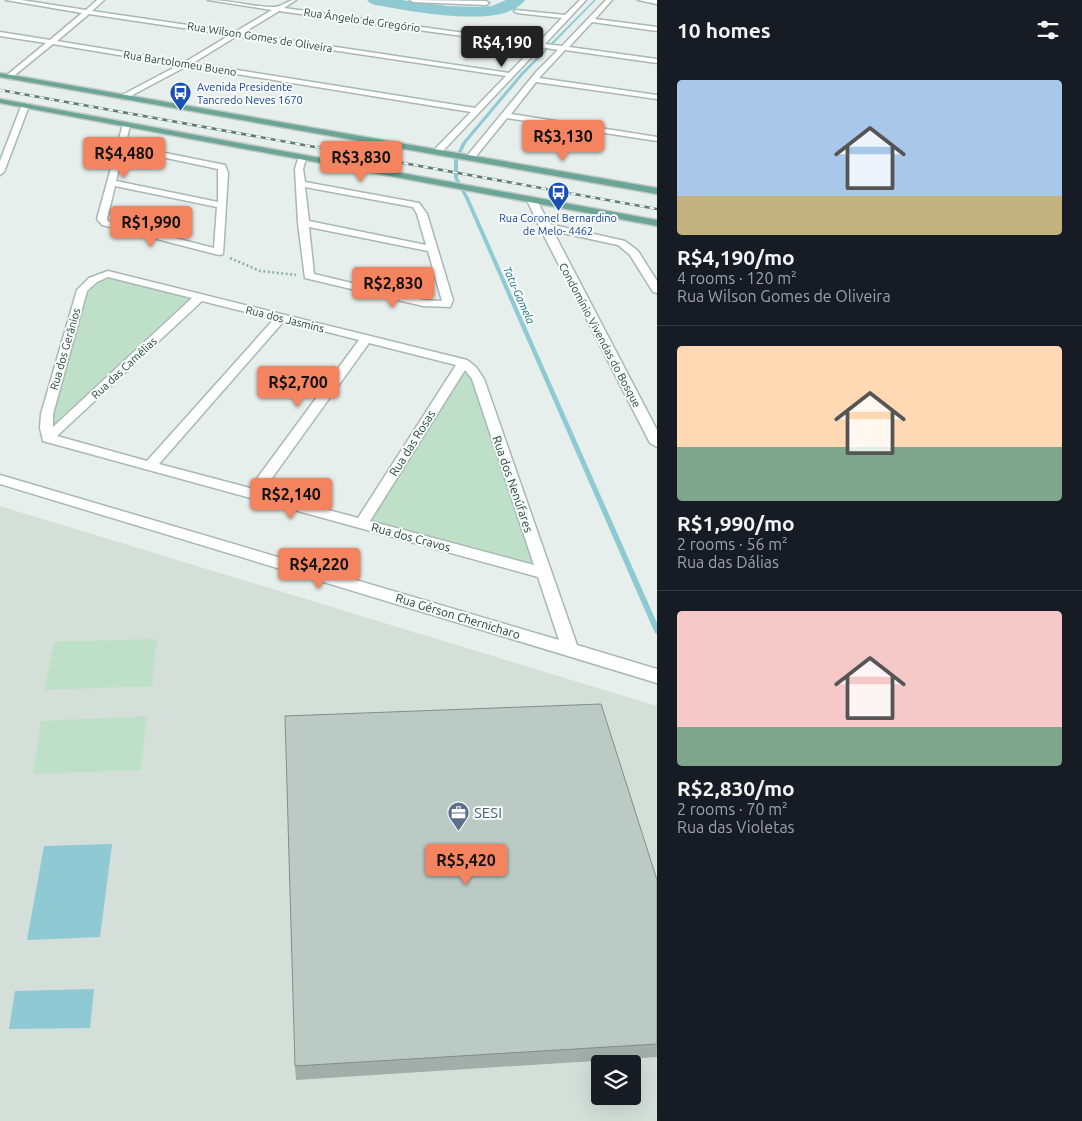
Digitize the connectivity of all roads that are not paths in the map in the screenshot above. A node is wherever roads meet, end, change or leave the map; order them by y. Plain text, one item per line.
1 (9, 0) edge
2 (101, 0) edge
3 (211, 0) edge
4 (293, 0) edge
5 (413, 0) edge
6 (584, 0) edge
7 (609, 0) edge
8 (641, 0) edge
9 (657, 2) edge
10 (486, 3) dead end
11 (278, 9) junction
12 (87, 11) junction
13 (517, 11) dead end
14 (567, 17) junction
15 (590, 20) junction
16 (657, 29) edge
17 (0, 34) edge
18 (236, 34) junction
19 (50, 42) junction
20 (541, 45) junction
21 (561, 48) junction
22 (657, 60) edge
23 (186, 64) junction
24 (0, 75) edge
25 (511, 75) junction
26 (10, 77) junction
27 (535, 80) junction
28 (125, 97) junction
29 (657, 97) edge
30 (0, 101) edge
31 (25, 106) junction
32 (478, 111) junction
33 (505, 115) junction
34 (125, 130) junction
35 (657, 140) edge
36 (120, 146) junction
37 (438, 152) junction
38 (467, 157) junction
39 (302, 159) junction
40 (0, 172) edge
41 (111, 183) junction
42 (301, 184) junction
43 (657, 191) edge
44 (532, 200) junction
45 (221, 205) junction
46 (303, 223) junction
47 (657, 224) edge
48 (544, 226) junction
49 (433, 249) junction
50 (108, 274) joint
51 (657, 290) edge
52 (200, 297) junction
53 (281, 318) junction
54 (366, 339) junction
55 (463, 363) junction
56 (48, 438) junction
57 (657, 443) edge
58 (150, 466) junction
59 (0, 479) edge
60 (253, 494) junction
61 (361, 524) junction
62 (543, 573) junction
63 (570, 650) junction
64 (652, 674) edge

1 - 12 street, Rua Wilson Gomes de Oliveira
2 - 12 street
3 - 11 street, Rua Ângelo de Gregório
4 - 11 street
5 - 10 street
6 - 14 street
7 - 15 street
8 - 9 street
11 - 18 street
11 - 20 street, Rua Ângelo de Gregório
12 - 18 street, Rua Wilson Gomes de Oliveira
12 - 19 street
13 - 14 street
14 - 20 street
15 - 16 street
15 - 21 street
17 - 19 street, Rua Bartolomeu Bueno
18 - 23 street
18 - 25 street, Rua Wilson Gomes de Oliveira
19 - 23 street, Rua Bartolomeu Bueno
19 - 26 street
20 - 21 street, Rua Ângelo de Gregório
20 - 25 street
21 - 22 street
21 - 27 street
23 - 28 street
23 - 32 street, Rua Bartolomeu Bueno
24 - 26 main road
25 - 32 street
26 - 28 main road
27 - 29 street
27 - 33 street
28 - 37 main road
30 - 31 main road
31 - 34 main road
31 - 40 street
32 - 37 street
33 - 35 street
33 - 38 street
34 - 36 street
34 - 39 main road
36 - 41 street
36 - 45 street
37 - 38 main road
38 - 43 main road
39 - 42 street
39 - 44 main road
41 - 45 street
41 - 45 street
42 - 46 street
42 - 49 street
44 - 47 main road
44 - 48 street, Condomínio Vivendas do Bosque
46 - 49 street
46 - 49 street
48 - 51 street
48 - 57 street, Condomínio Vivendas do Bosque
50 - 52 street, Rua dos Jasmins
50 - 56 street, Rua dos Gerânios
52 - 53 street, Rua dos Jasmins
52 - 56 street, Rua das Camélias
53 - 54 street, Rua dos Jasmins
53 - 58 street
54 - 55 street, Rua dos Jasmins
54 - 60 street
55 - 61 street, Rua das Rosas
55 - 62 street, Rua dos Nenúfares
56 - 58 street, Rua dos Cravos
58 - 60 street, Rua dos Cravos
59 - 63 street, Rua Gérson Chernicharo
60 - 61 street, Rua dos Cravos
61 - 62 street, Rua dos Cravos
62 - 63 street, Rua dos Nenúfares
63 - 64 street, Rua Gérson Chernicharo

